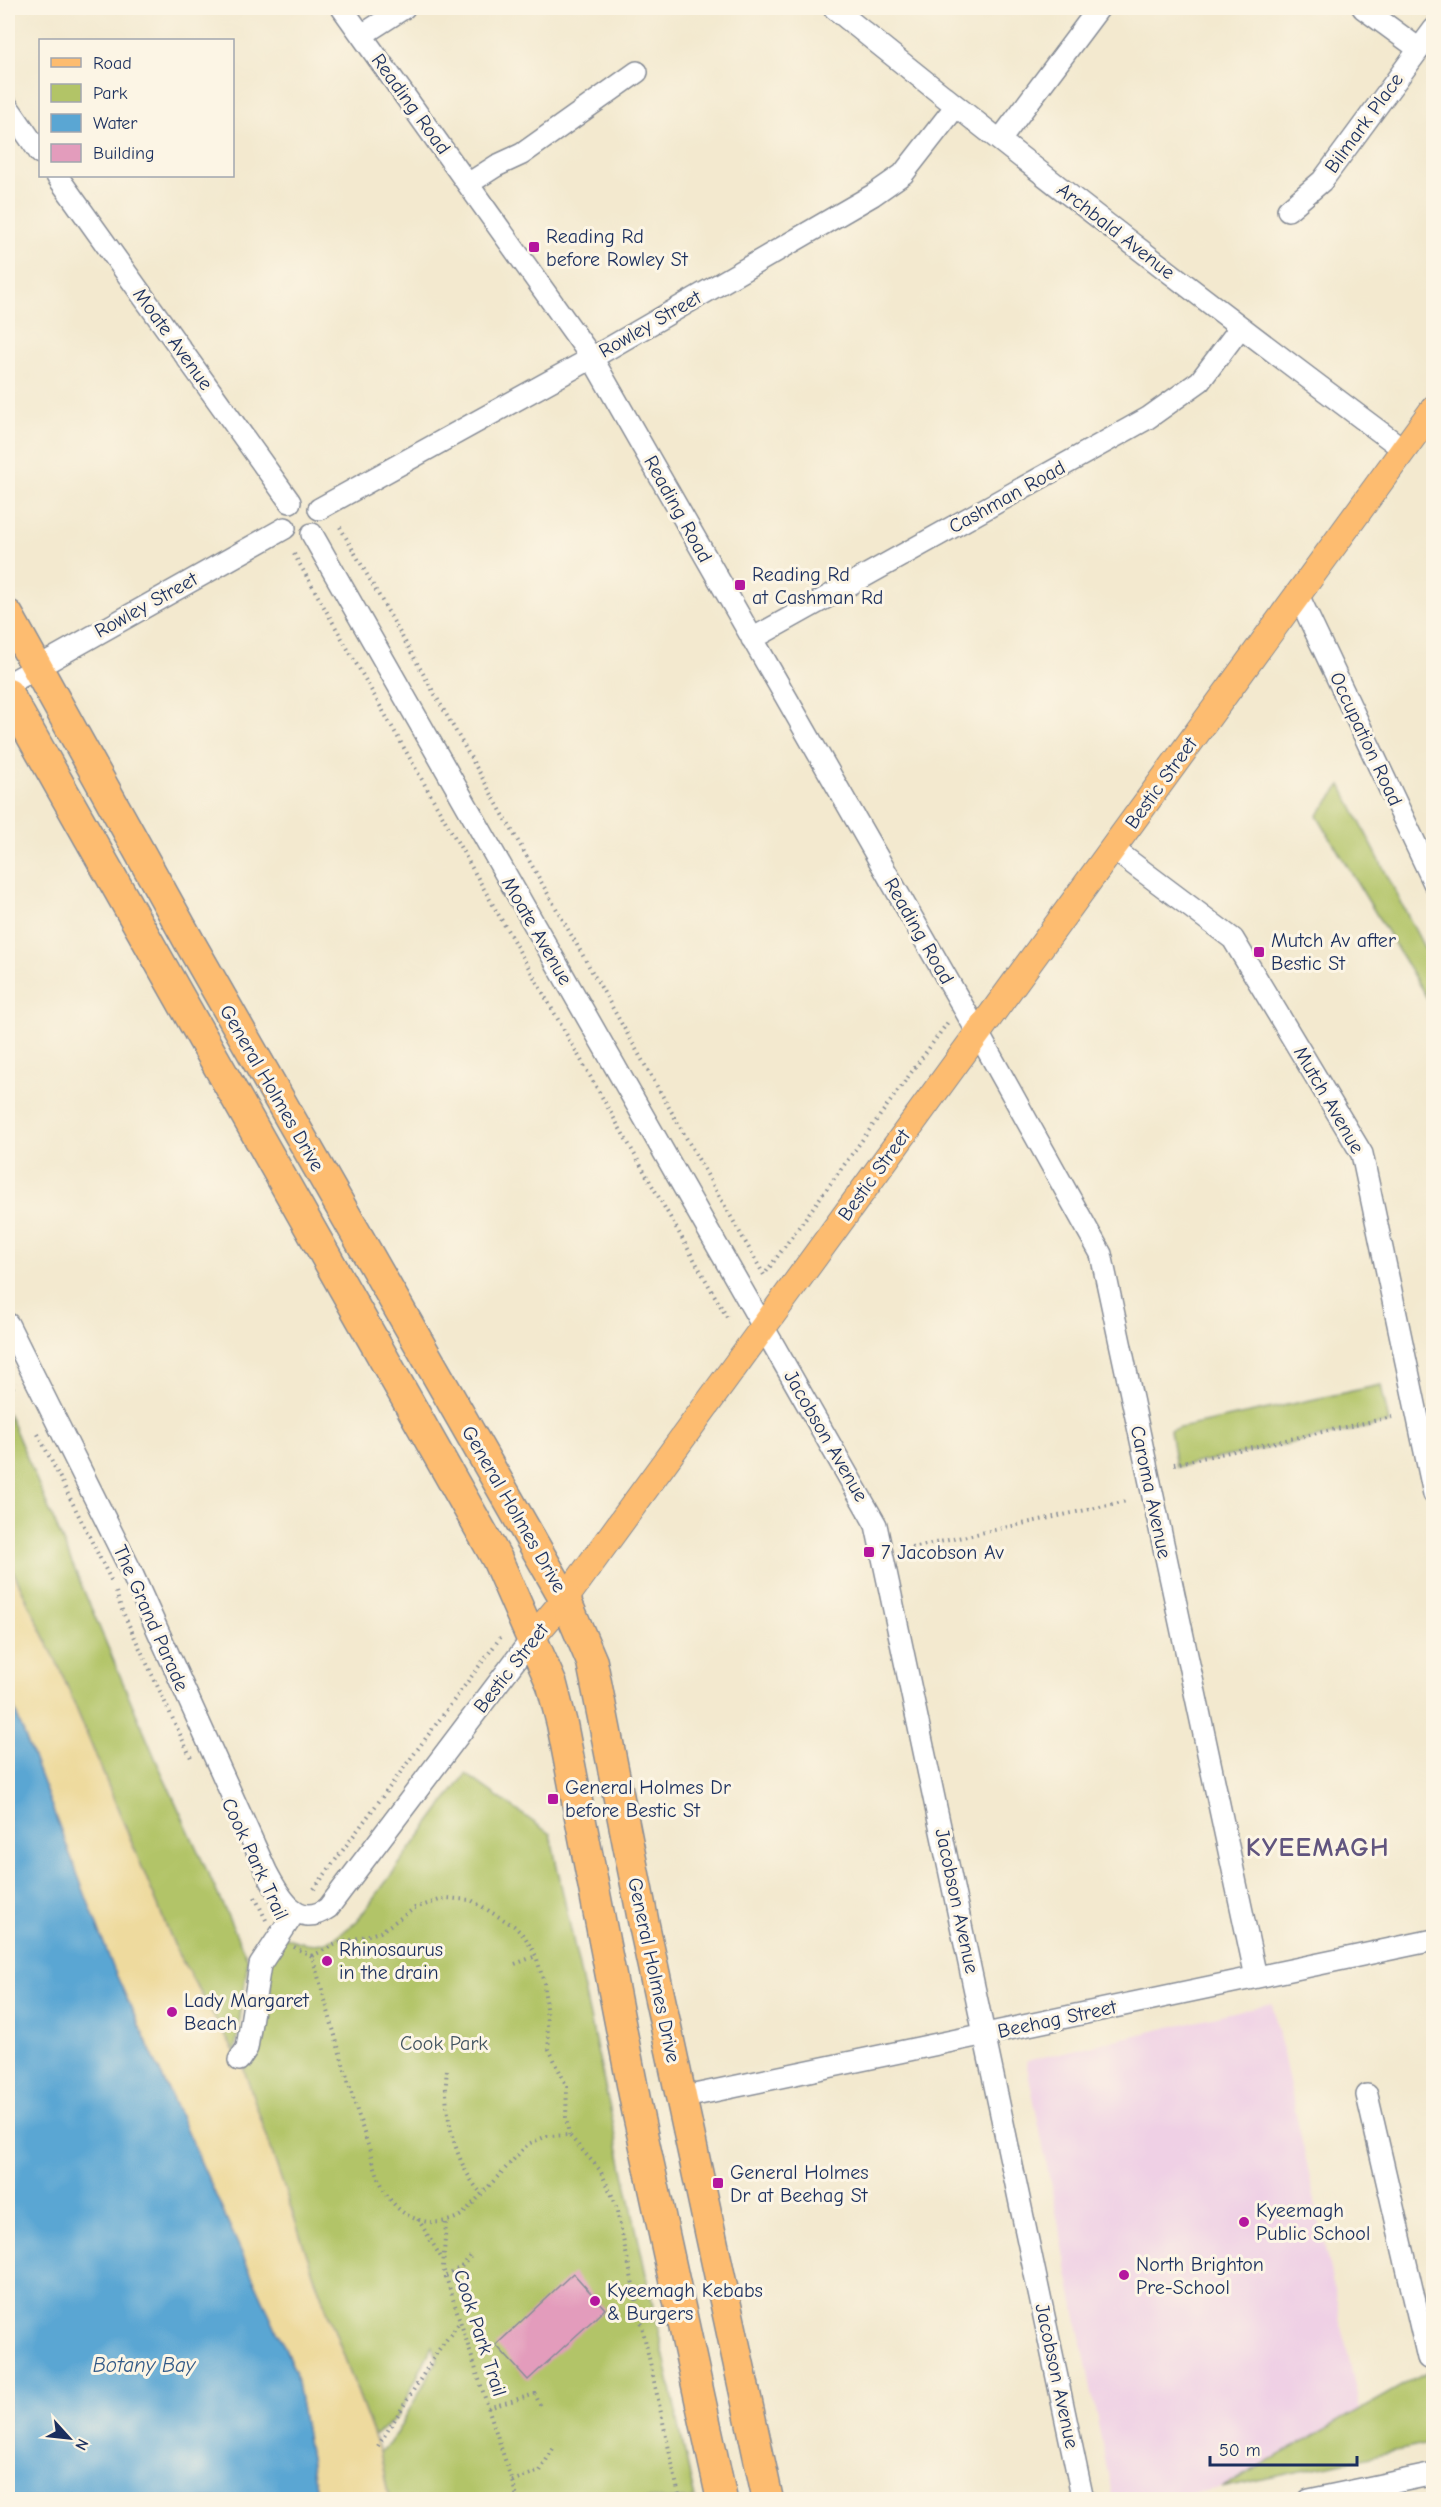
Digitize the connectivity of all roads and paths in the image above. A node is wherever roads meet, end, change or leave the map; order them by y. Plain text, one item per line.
1 (342, 8) edge
2 (404, 8) edge
3 (834, 8) edge
4 (1099, 8) edge
5 (1363, 8) edge
6 (1434, 29) edge
7 (362, 35) junction
8 (1419, 48) junction
9 (637, 72) dead end
10 (956, 106) junction
11 (8, 107) edge
12 (1000, 140) junction
13 (39, 152) edge
14 (58, 177) edge
15 (468, 184) junction
16 (1288, 210) dead end
17 (1240, 328) junction
18 (592, 358) junction
19 (1434, 408) edge
20 (1403, 448) junction
21 (290, 502) junction
22 (319, 509) junction
23 (340, 527) dead end
24 (285, 528) junction
25 (312, 534) junction
26 (294, 554) dead end
27 (1298, 595) junction
28 (8, 615) edge
29 (752, 639) junction
30 (37, 665) junction
31 (8, 684) edge
32 (8, 694) edge
33 (1112, 848) junction
34 (1434, 883) edge
35 (948, 1022) dead end
36 (978, 1033) junction
37 (764, 1275) joint
38 (729, 1321) dead end
39 (8, 1324) edge
40 (763, 1327) junction
41 (11, 1378) dead end
42 (19, 1395) dead end
43 (1392, 1417) dead end
44 (33, 1424) dead end
45 (1174, 1464) dead end
46 (1434, 1494) edge
47 (1127, 1501) dead end
48 (912, 1548) dead end
49 (565, 1599) junction
50 (519, 1634) junction
51 (196, 1769) dead end
52 (251, 1888) dead end
53 (314, 1889) dead end
54 (295, 1912) junction
55 (276, 1937) junction
56 (1434, 1940) edge
57 (312, 1956) junction
58 (536, 1956) junction
59 (514, 1964) dead end
60 (1256, 1977) junction
61 (985, 2034) junction
62 (239, 2060) dead end
63 (447, 2070) dead end
64 (1367, 2095) dead end
65 (680, 2098) junction
66 (569, 2135) junction
67 (482, 2194) junction
68 (417, 2218) junction
69 (446, 2223) junction
70 (471, 2256) dead end
71 (442, 2260) junction
72 (446, 2276) junction
73 (460, 2321) junction
74 (1434, 2355) edge
75 (488, 2408) junction
76 (542, 2409) dead end
77 (555, 2445) dead end
78 (378, 2446) dead end
79 (1434, 2474) edge
80 (512, 2481) junction
81 (1361, 2494) edge
82 (518, 2499) edge
83 (680, 2499) edge
84 (722, 2499) edge
85 (768, 2499) edge
86 (1083, 2499) edge
87 (1310, 2499) edge

1 - 7 street, Reading Road
2 - 7 street
3 - 10 street, Archbald Avenue
4 - 12 street
5 - 8 street
6 - 8 street, Bilmark Place
7 - 15 street, Reading Road
8 - 16 street, Bilmark Place
9 - 15 street
10 - 12 street, Archbald Avenue
10 - 18 street, Rowley Street
11 - 13 street
12 - 17 street, Archbald Avenue
14 - 21 street, Moate Avenue
15 - 18 street, Reading Road
17 - 20 street, Archbald Avenue
17 - 29 street, Cashman Road
18 - 22 street, Rowley Street
18 - 29 street, Reading Road
19 - 20 main road, Bestic Street
20 - 27 main road, Bestic Street
21 - 22 street
21 - 24 street
22 - 25 street
23 - 37 path, Moate Avenue
24 - 25 street
24 - 30 street, Rowley Street
25 - 40 street, Moate Avenue
26 - 38 path, Moate Avenue
27 - 33 main road, Bestic Street
27 - 34 street, Occupation Road
28 - 30 highway, General Holmes Drive
29 - 36 street, Reading Road
30 - 31 street, Rowley Street
30 - 49 highway, General Holmes Drive
32 - 50 highway, General Holmes Drive
33 - 36 main road, Bestic Street
33 - 46 street, Mutch Avenue
35 - 37 path, Bestic Street
36 - 40 main road, Bestic Street
36 - 60 street, Caroma Avenue
39 - 54 street, The Grand Parade
40 - 49 main road, Bestic Street
40 - 61 street, Jacobson Avenue
41 - 42 path
43 - 45 path
44 - 51 path
47 - 48 path
49 - 50 main road, Bestic Street
49 - 65 highway, General Holmes Drive
50 - 53 path, Bestic Street
50 - 54 street, Bestic Street
50 - 84 highway, General Holmes Drive
52 - 55 path, Cook Park Trail
54 - 55 street
55 - 57 path, Cook Park Trail
55 - 62 street
56 - 60 street, Beehag Street
57 - 58 path
57 - 68 path
58 - 59 path
58 - 66 path
60 - 61 street, Beehag Street
61 - 65 street, Beehag Street
61 - 86 street, Jacobson Avenue
63 - 67 path
64 - 74 street
65 - 85 highway, General Holmes Drive
66 - 67 path
66 - 83 path
67 - 69 path
68 - 69 path
68 - 71 path
69 - 71 path, Cook Park Trail
70 - 72 path
71 - 72 path, Cook Park Trail
72 - 73 path, Cook Park Trail
73 - 75 path, Cook Park Trail
73 - 78 path
75 - 76 path
75 - 80 path, Cook Park Trail
77 - 80 path
79 - 81 street
80 - 82 path, Cook Park Trail
81 - 87 street

